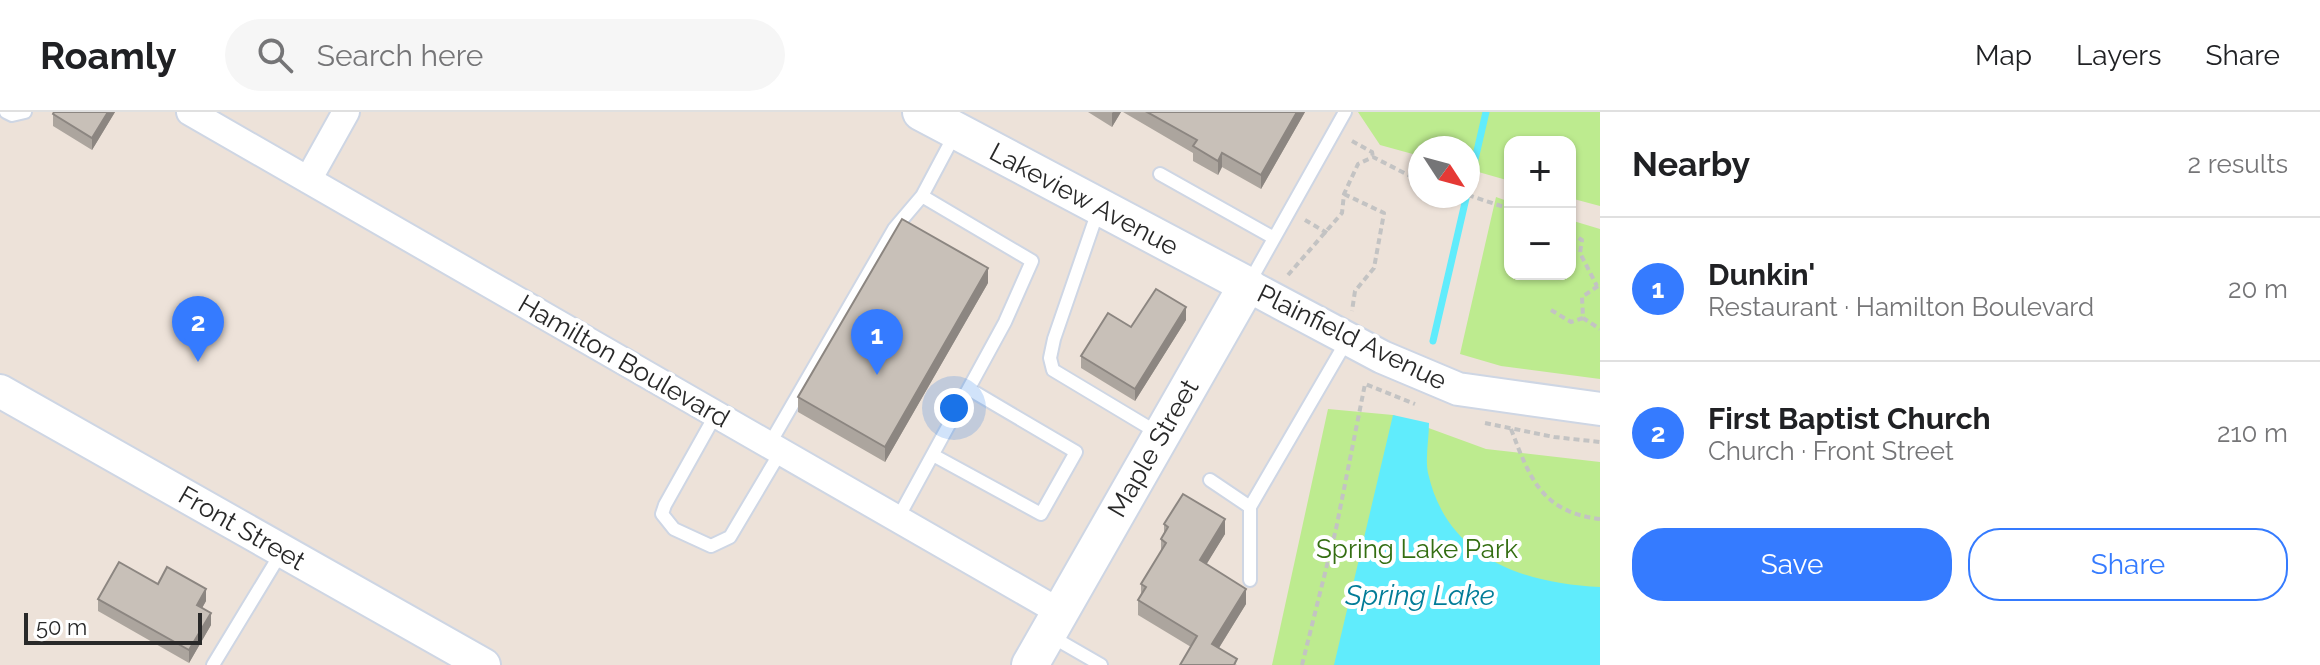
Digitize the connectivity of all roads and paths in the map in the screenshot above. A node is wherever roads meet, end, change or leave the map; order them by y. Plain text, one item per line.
1 (6, 112) edge
2 (25, 112) edge
3 (190, 112) edge
4 (346, 112) edge
5 (921, 112) edge
6 (1345, 112) edge
7 (962, 122) edge
8 (1352, 141) dead end
9 (1373, 157) junction
10 (1160, 174) dead end
11 (1408, 175) edge
12 (308, 180) junction
13 (1344, 194) junction
14 (922, 196) junction
15 (1480, 199) edge
16 (1100, 207) junction
17 (1507, 208) edge
18 (1305, 220) dead end
19 (1327, 233) junction
20 (1576, 236) edge
21 (1274, 238) junction
22 (1288, 275) dead end
23 (1247, 285) junction
24 (1599, 286) edge
25 (1551, 310) dead end
26 (1583, 318) junction
27 (1350, 326) junction
28 (1600, 329) edge
29 (1365, 384) dead end
30 (969, 389) junction
31 (0, 391) edge
32 (1600, 409) edge
33 (716, 414) junction
34 (1511, 429) dead end
35 (1161, 435) junction
36 (775, 448) junction
37 (933, 455) junction
38 (1210, 480) dead end
39 (1250, 507) junction
40 (898, 518) junction
41 (1600, 519) edge
42 (283, 551) junction
43 (1250, 580) dead end
44 (1045, 636) edge
45 (470, 662) edge
46 (213, 665) edge
47 (1101, 665) edge
48 (1302, 665) edge

1 - 2 lane
3 - 12 street, Hamilton Boulevard
4 - 12 street
5 - 7 main road, Lakeview Avenue
6 - 21 lane
7 - 14 lane
7 - 16 main road, Lakeview Avenue
8 - 9 path
9 - 11 path
9 - 13 path
10 - 21 lane
12 - 33 street, Hamilton Boulevard
13 - 19 path
13 - 27 path
14 - 30 lane
14 - 36 lane
15 - 17 path
16 - 23 main road, Lakeview Avenue
16 - 35 lane
18 - 19 path
19 - 22 path
20 - 24 path
21 - 23 lane
23 - 27 street, Plainfield Avenue
23 - 35 main road, Maple Street
24 - 26 path
25 - 26 path
26 - 28 path
27 - 32 street, Plainfield Avenue
27 - 39 lane
29 - 48 path
30 - 37 lane
30 - 37 lane
31 - 42 street, Front Street
33 - 36 street, Hamilton Boulevard
33 - 36 lane
34 - 41 path
35 - 44 main road, Maple Street
36 - 40 street, Hamilton Boulevard
37 - 40 lane
38 - 39 lane
39 - 43 lane
40 - 44 street, Hamilton Boulevard
42 - 45 street, Front Street
42 - 46 lane
44 - 47 lane

